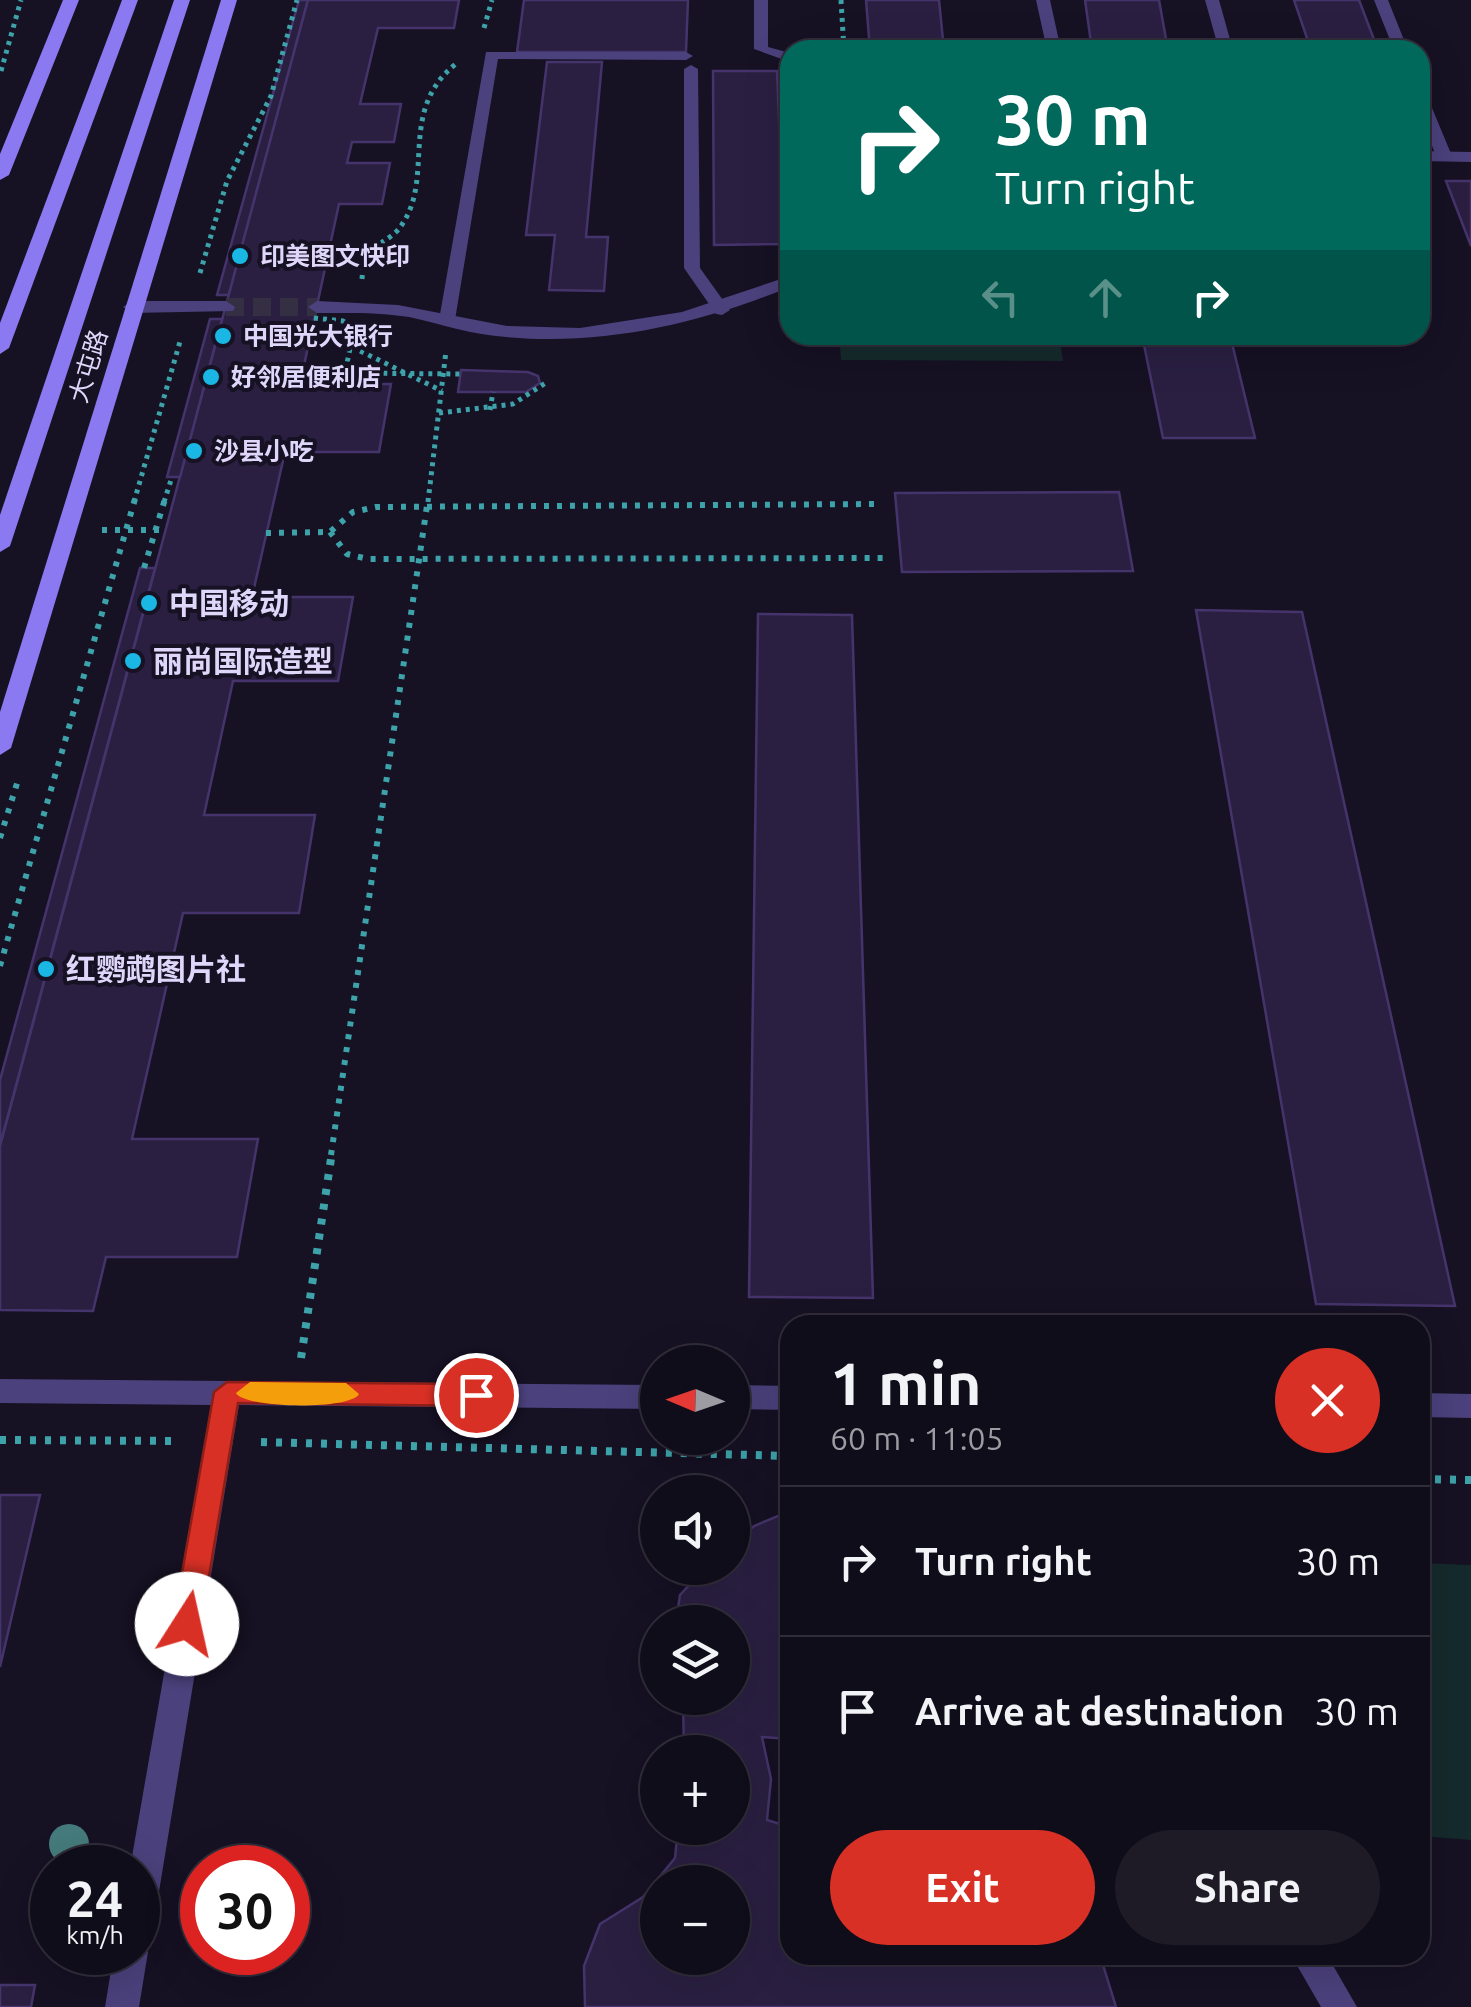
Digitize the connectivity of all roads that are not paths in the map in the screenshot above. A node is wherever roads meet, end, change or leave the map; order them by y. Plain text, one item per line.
1 (70, 0) edge
2 (130, 0) edge
3 (182, 0) edge
4 (229, 0) edge
5 (761, 0) edge
6 (1043, 0) edge
7 (1212, 0) edge
8 (1380, 0) edge
9 (1052, 40) edge
10 (1223, 40) edge
11 (1397, 40) edge
12 (780, 55) edge
13 (1430, 121) edge
14 (1430, 156) edge
15 (1444, 156) junction
16 (1471, 157) edge
17 (0, 175) edge
18 (780, 285) edge
19 (132, 306) junction
20 (226, 307) tunnel mouth
21 (722, 310) junction
22 (321, 314) tunnel mouth
23 (447, 320) junction
24 (0, 348) edge
25 (0, 546) edge
26 (0, 748) edge
27 (0, 1391) edge
28 (227, 1392) junction
29 (640, 1397) edge
30 (750, 1397) edge
31 (780, 1398) edge
32 (1430, 1405) edge
33 (1471, 1406) edge
34 (150, 1845) edge
35 (1314, 1965) edge
36 (127, 1975) edge
37 (122, 2007) edge
38 (1340, 2007) edge

1 - 17 main road
2 - 24 main road
3 - 25 main road, 大屯路
4 - 19 main road, 大屯路
5 - 12 lane
6 - 9 lane
7 - 10 lane
8 - 11 lane
13 - 15 lane
14 - 15 street
15 - 16 street
18 - 21 street
19 - 20 street
19 - 26 main road, 大屯路
21 - 23 street
21 - 23 lane
22 - 23 street
27 - 28 street
28 - 29 street
28 - 34 street
30 - 31 street
32 - 33 street
35 - 38 street
36 - 37 street

